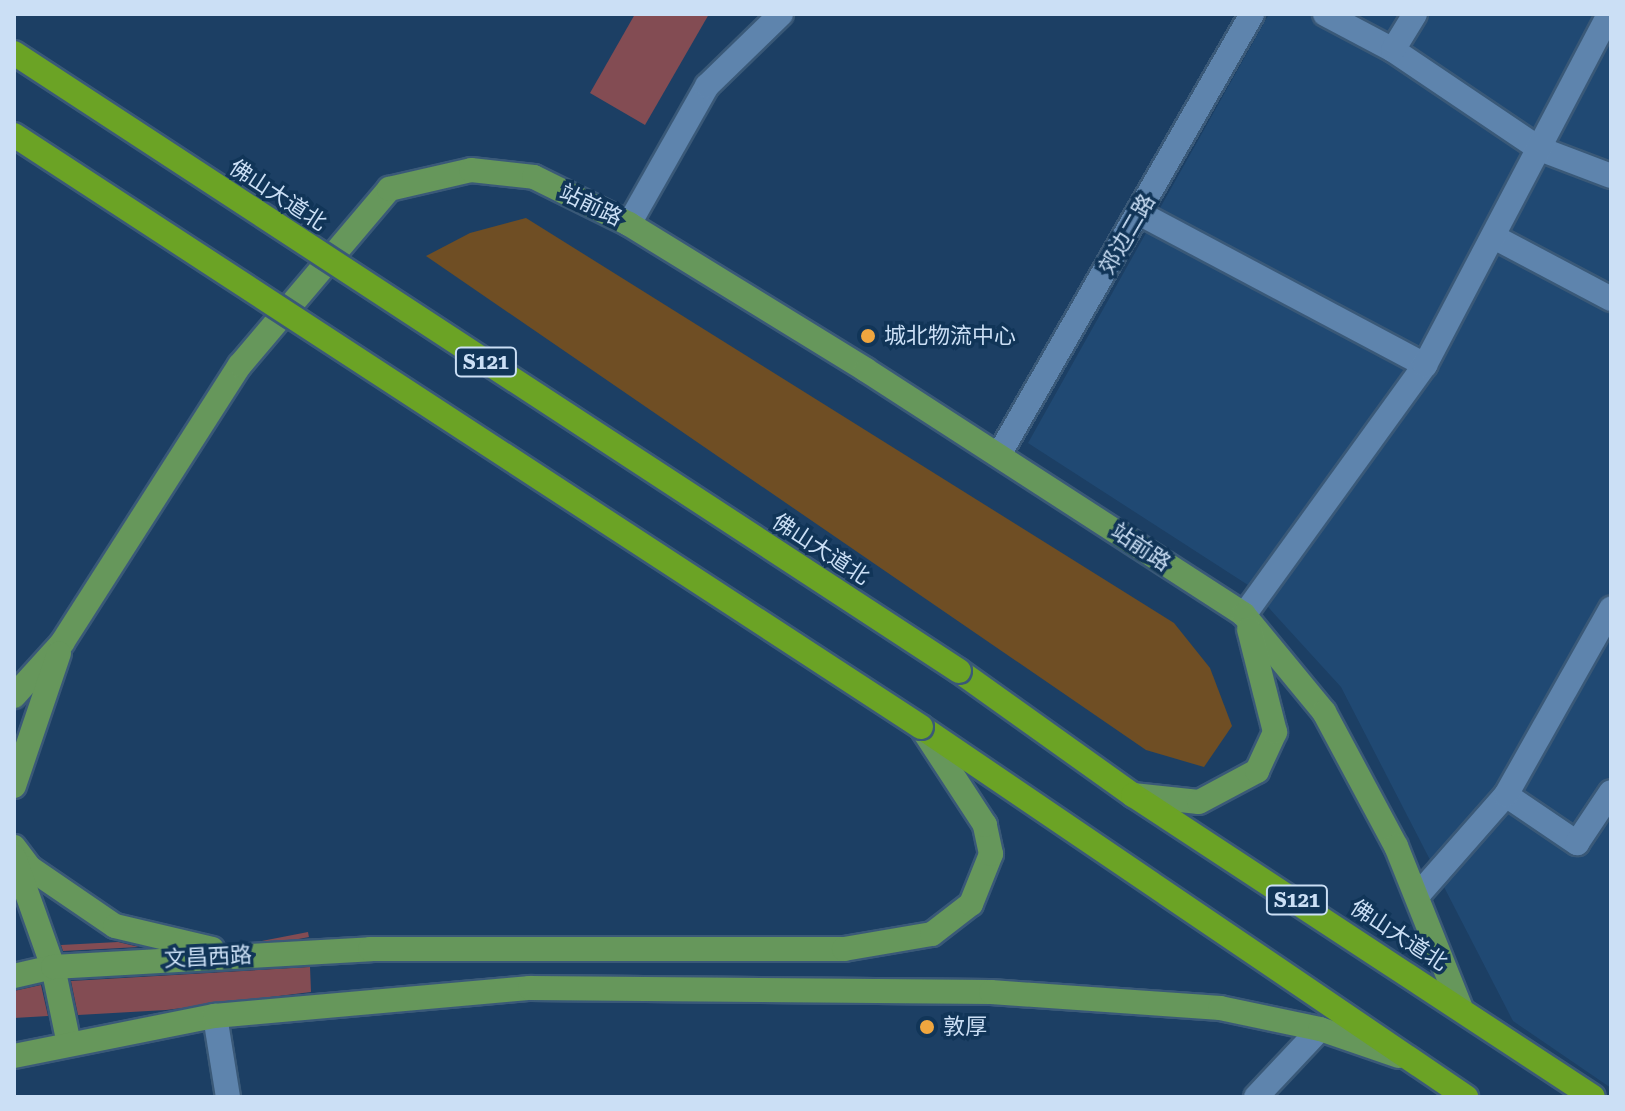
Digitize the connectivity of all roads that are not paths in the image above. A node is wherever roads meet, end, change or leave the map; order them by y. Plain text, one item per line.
1 (781, 14) edge
2 (1252, 14) edge
3 (1325, 14) edge
4 (1415, 14) edge
5 (1609, 14) edge
6 (1393, 50) junction
7 (14, 53) edge
8 (14, 135) edge
9 (1540, 149) junction
10 (1611, 176) edge
11 (1139, 213) junction
12 (629, 224) junction
13 (1494, 237) junction
14 (1611, 299) edge
15 (1425, 365) junction
16 (1000, 453) junction
17 (1611, 609) edge
18 (1244, 615) junction
19 (62, 643) junction
20 (14, 696) edge
21 (921, 727) junction
22 (14, 786) edge
23 (1611, 792) edge
24 (1133, 795) junction
25 (1506, 795) junction
26 (14, 847) edge
27 (14, 857) edge
28 (1418, 895) junction
29 (237, 955) junction
30 (53, 967) junction
31 (14, 976) edge
32 (1460, 1006) junction
33 (215, 1016) junction
34 (1320, 1029) junction
35 (69, 1044) junction
36 (16, 1051) edge
37 (1409, 1060) junction
38 (228, 1097) edge
39 (1256, 1097) edge
40 (1466, 1097) edge
41 (1593, 1097) edge

1 - 12 street
2 - 11 street, 郊边二路
3 - 6 street
4 - 6 street
5 - 9 street
6 - 9 street
7 - 24 highway, 佛山大道北 / S121, bridge
8 - 21 highway, bridge
9 - 10 street
9 - 13 street
11 - 15 street
11 - 16 street, 郊边二路
12 - 16 main road, 站前路
12 - 19 main road, 站前路
13 - 14 street
13 - 15 street
15 - 18 street
16 - 18 main road, 站前路
17 - 25 street
18 - 24 main road
18 - 28 main road, 站前路
19 - 20 main road
19 - 22 main road
21 - 29 main road, 文昌西路
21 - 37 highway
23 - 25 street
24 - 32 highway, 佛山大道北 / S121
25 - 28 street
26 - 29 main road
27 - 30 main road
28 - 32 main road, 站前路
29 - 30 main road, 文昌西路
30 - 31 main road, 文昌西路
30 - 35 main road
32 - 41 highway, 佛山大道北 / S121
33 - 34 main road
33 - 35 main road
33 - 38 street
34 - 37 main road
34 - 39 street
35 - 36 main road
37 - 40 highway

